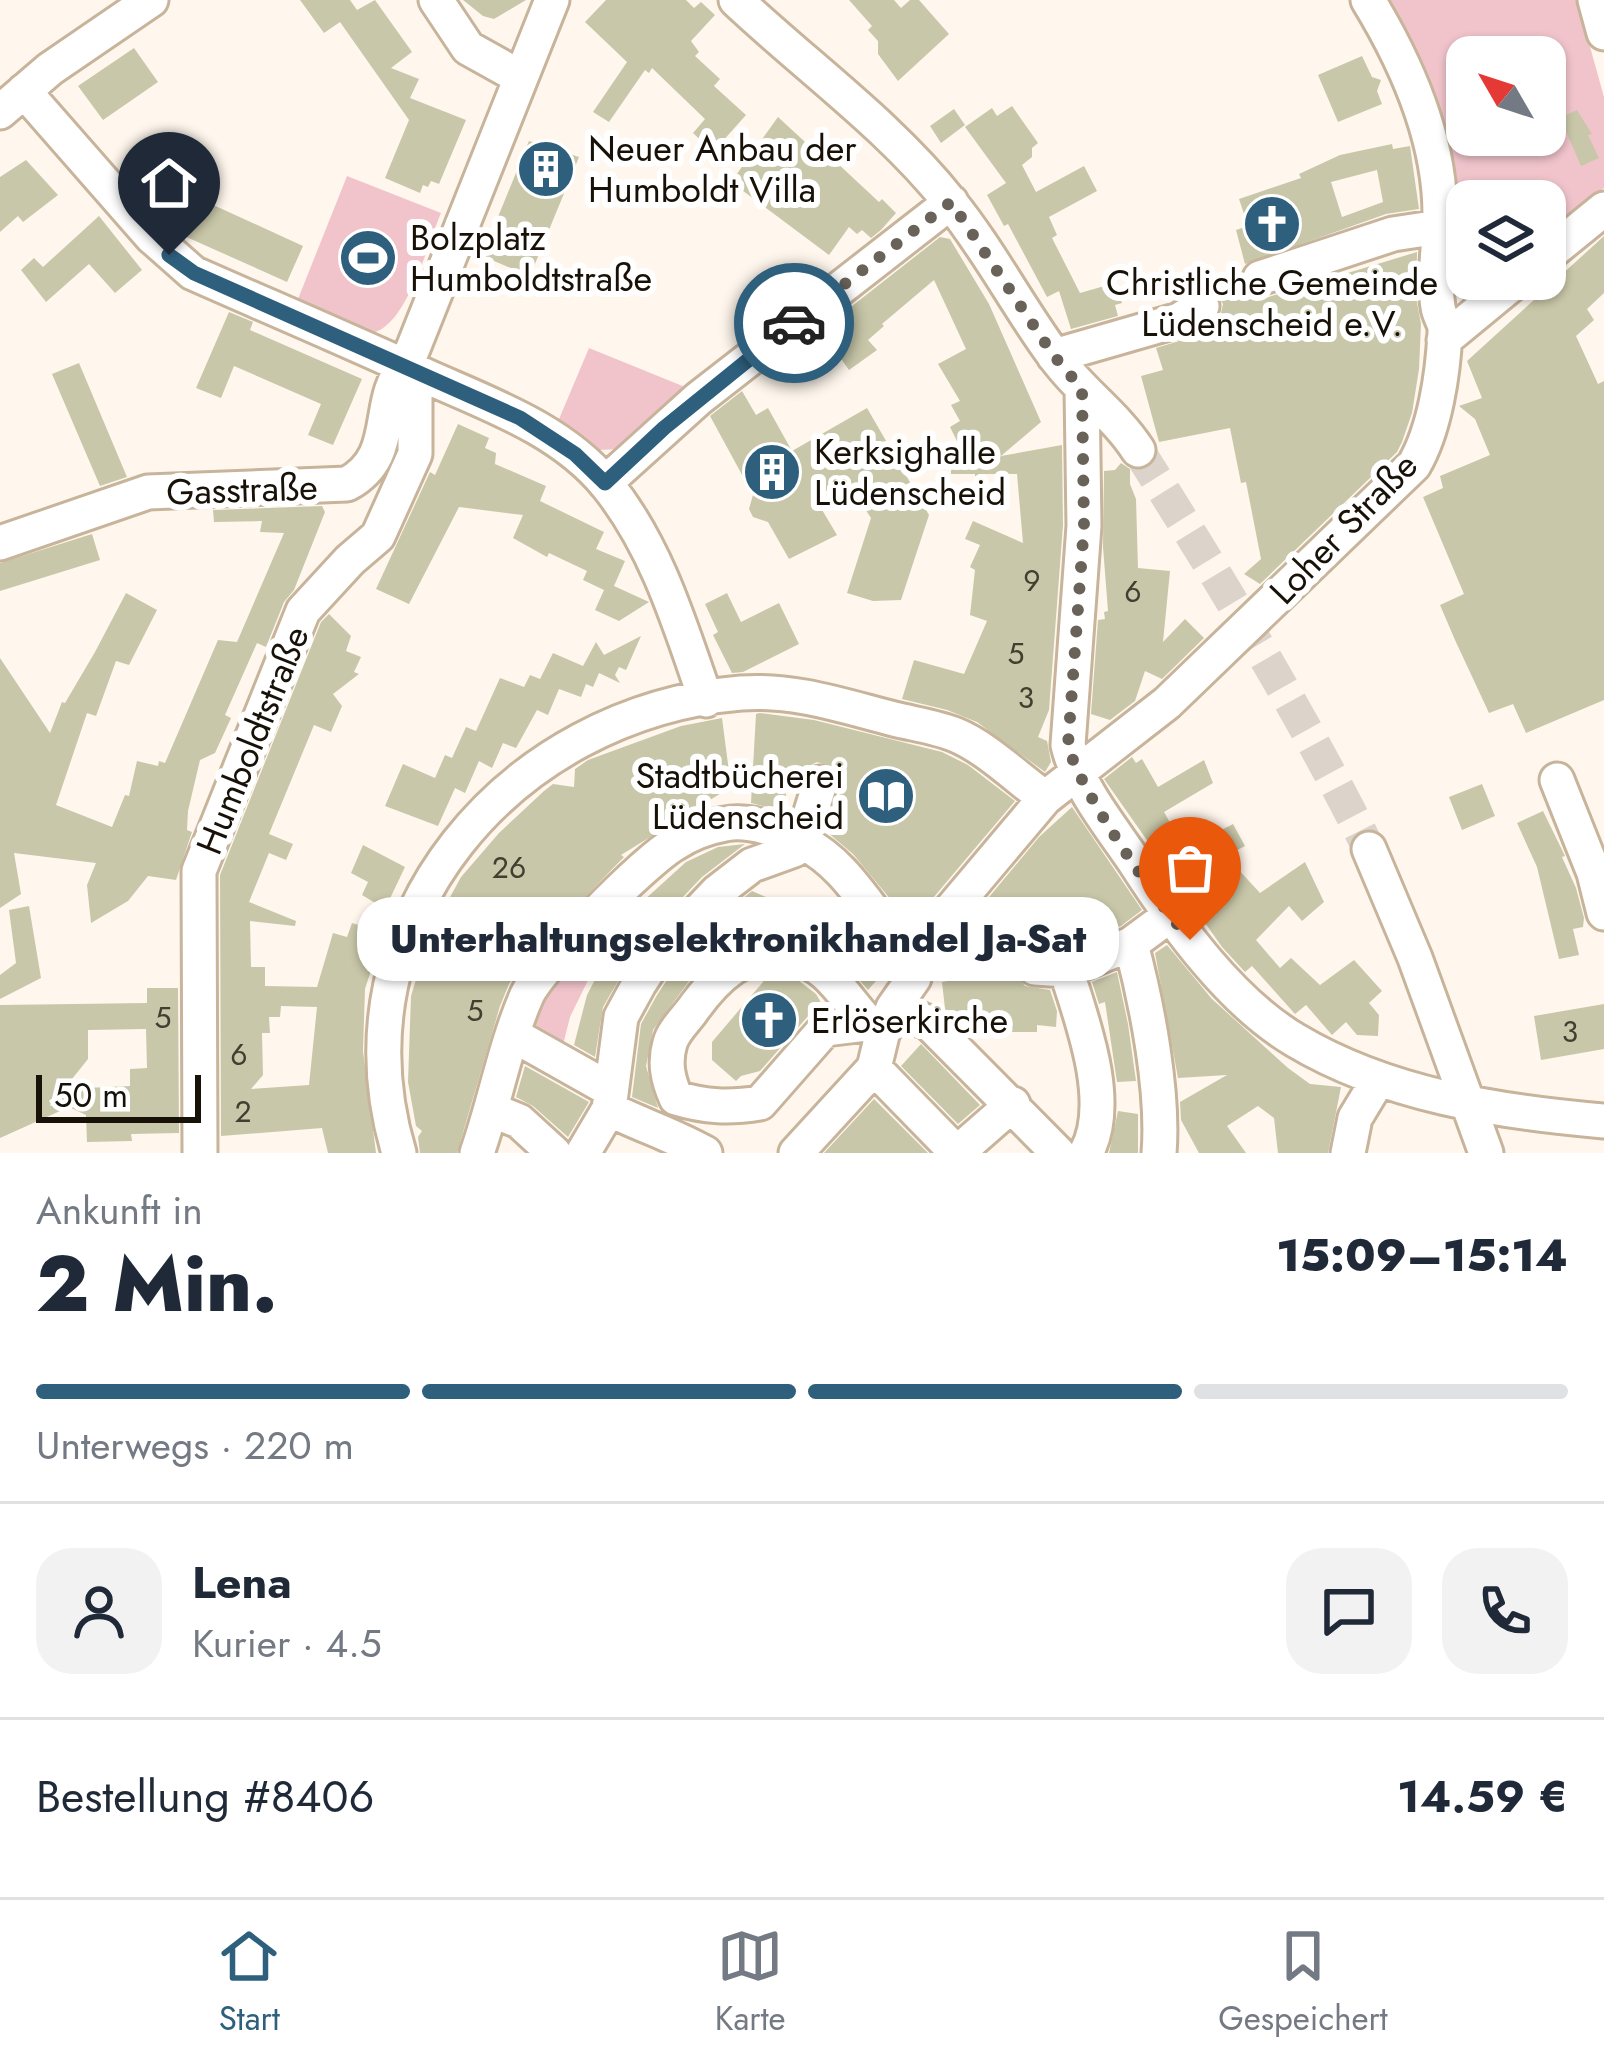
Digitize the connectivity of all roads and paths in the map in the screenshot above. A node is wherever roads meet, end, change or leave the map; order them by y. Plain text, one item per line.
1 (151, 0) edge
2 (436, 0) edge
3 (552, 0) edge
4 (736, 0) edge
5 (1368, 0) edge
6 (1594, 0) edge
7 (1604, 33) edge
8 (520, 77) junction
9 (12, 102) edge
10 (951, 202) junction
11 (1604, 209) edge
12 (1439, 227) junction
13 (1566, 239) edge
14 (1260, 278) dead end
15 (1493, 300) edge
16 (1202, 306) dead end
17 (1444, 340) junction
18 (1054, 356) junction
19 (406, 366) junction
20 (1082, 389) junction
21 (1138, 451) tunnel mouth
22 (605, 483) junction
23 (347, 484) junction
24 (0, 543) edge
25 (350, 560) junction
26 (706, 700) junction
27 (1077, 772) junction
28 (1557, 781) dead end
29 (820, 783) dead end
30 (1045, 798) junction
31 (802, 841) junction
32 (1369, 849) tunnel mouth
33 (1604, 913) edge
34 (1169, 916) junction
35 (1131, 944) junction
36 (914, 951) junction
37 (1066, 970) junction
38 (879, 1034) junction
39 (515, 1036) junction
40 (1378, 1080) junction
41 (610, 1099) junction
42 (1465, 1100) junction
43 (1013, 1104) junction
44 (1604, 1121) edge
45 (485, 1130) edge
46 (200, 1153) edge
47 (399, 1153) edge
48 (554, 1153) edge
49 (583, 1153) edge
50 (705, 1153) edge
51 (796, 1153) edge
52 (957, 1153) edge
53 (1058, 1153) edge
54 (1086, 1153) edge
55 (1160, 1153) edge
56 (1348, 1153) edge
57 (1486, 1153) edge

1 - 9 street
2 - 8 street
3 - 8 street
4 - 10 street
5 - 12 street, Loher Straße
6 - 7 street
8 - 19 street
9 - 19 street
10 - 18 street
10 - 22 street
11 - 13 street
12 - 14 street
12 - 17 street, Loher Straße
15 - 17 street
16 - 18 street
17 - 27 street, Loher Straße
18 - 20 street
19 - 22 street
19 - 23 street
19 - 25 street, Humboldtstraße
20 - 21 street
20 - 27 street
22 - 26 street
23 - 24 street, Gasstraße
23 - 25 street
25 - 46 street, Humboldtstraße
26 - 30 street
26 - 47 street
27 - 30 street, Loher Straße
27 - 34 street
28 - 33 street
29 - 31 street
30 - 36 street, Loher Straße
31 - 36 street
31 - 39 street
31 - 41 street
32 - 42 street
34 - 35 street
34 - 40 street
35 - 37 street
35 - 55 street
36 - 37 street
36 - 38 street, Loher Straße
37 - 54 street
38 - 38 street
38 - 43 street
38 - 51 street, Loher Straße
38 - 52 street
39 - 41 street
39 - 45 street
40 - 42 street
40 - 56 street
41 - 49 street
41 - 50 street
42 - 44 street
42 - 57 street
43 - 52 street
43 - 53 street
45 - 48 street

